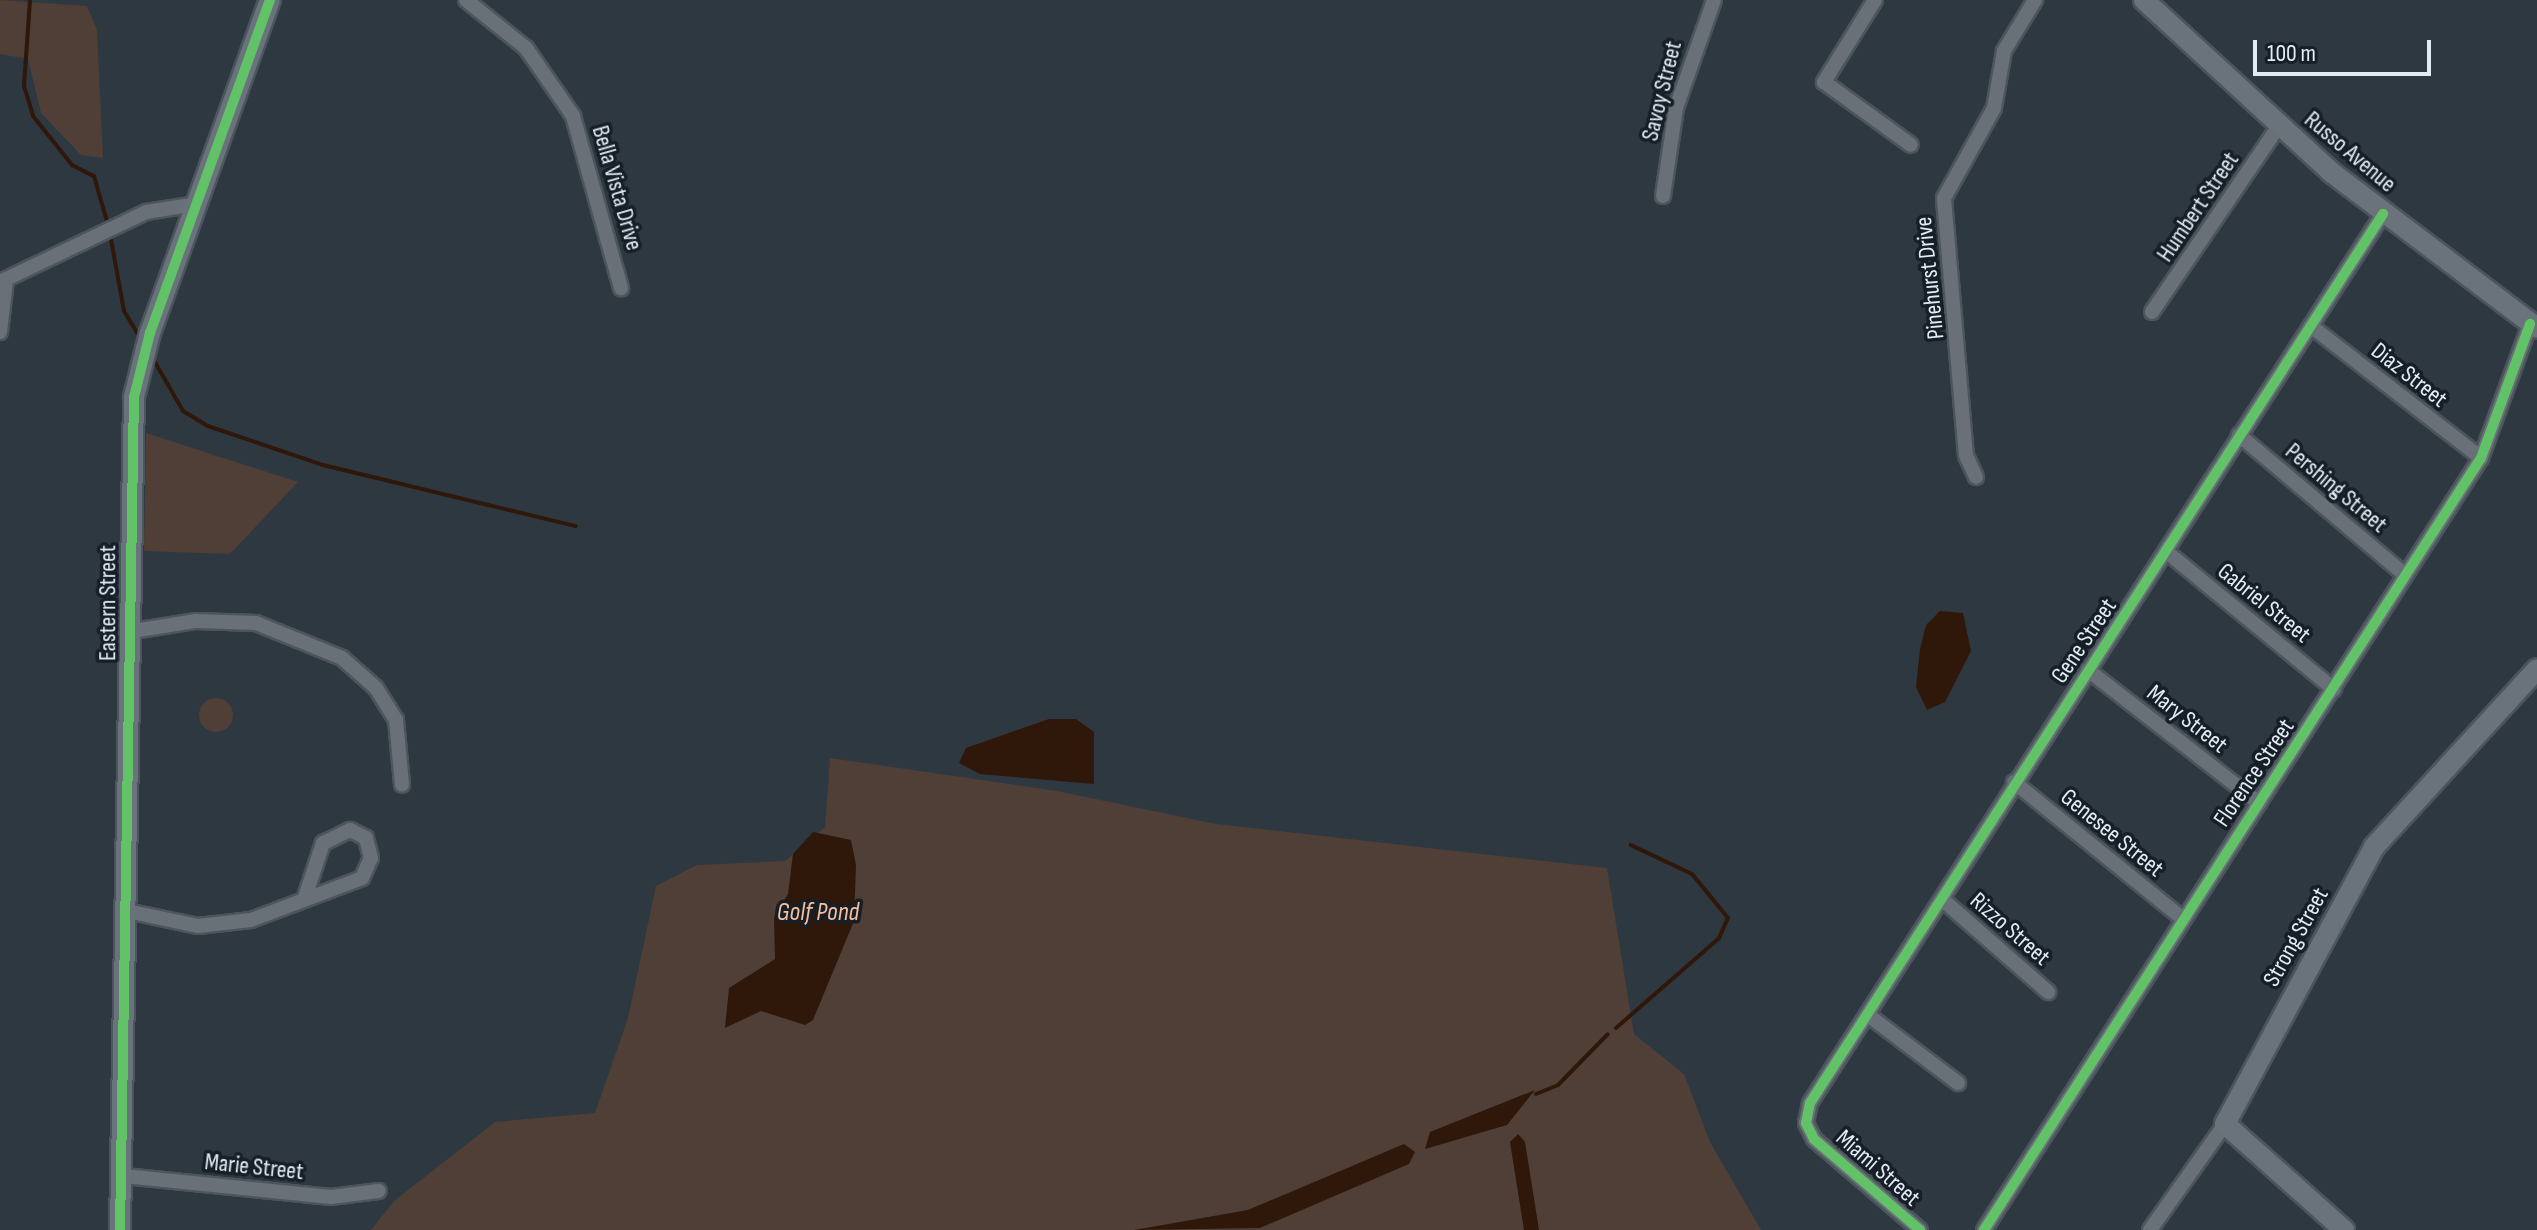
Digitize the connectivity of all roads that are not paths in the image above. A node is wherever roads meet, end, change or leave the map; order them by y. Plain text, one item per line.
1 (270, 0) edge
2 (466, 0) edge
3 (1714, 0) edge
4 (1875, 0) edge
5 (2035, 0) edge
6 (2144, 0) edge
7 (2279, 126) junction
8 (1911, 145) dead end
9 (1663, 196) dead end
10 (197, 204) junction
11 (2383, 214) junction
12 (3, 281) edge
13 (621, 288) dead end
14 (2152, 312) dead end
15 (2311, 326) junction
16 (2534, 326) edge
17 (0, 332) edge
18 (2239, 435) junction
19 (2481, 458) junction
20 (1976, 477) dead end
21 (2167, 552) junction
22 (2405, 575) junction
23 (127, 632) junction
24 (2537, 669) edge
25 (2088, 670) junction
26 (2334, 689) junction
27 (2014, 782) junction
28 (402, 785) dead end
29 (2259, 803) junction
30 (305, 897) junction
31 (1943, 900) junction
32 (127, 911) junction
33 (2182, 918) junction
34 (2048, 992) dead end
35 (1868, 1015) junction
36 (1958, 1083) dead end
37 (1817, 1090) joint
38 (2225, 1124) junction
39 (124, 1176) junction
40 (379, 1191) dead end
41 (120, 1230) edge
42 (1920, 1230) edge
43 (1984, 1230) edge
44 (2150, 1230) edge
45 (2344, 1230) edge

1 - 10 street, Eastern Street
2 - 13 street, Bella Vista Drive
3 - 9 street, Savoy Street
4 - 8 street
5 - 20 street, Pinehurst Drive
6 - 7 street, Russo Avenue
7 - 11 street, Russo Avenue
7 - 14 street, Humbert Street
10 - 12 street
10 - 23 street, Eastern Street
11 - 15 street, Gene Street
11 - 16 street, Russo Avenue
12 - 17 street
15 - 18 street, Gene Street
15 - 19 street, Diaz Street
16 - 19 street, Florence Street
18 - 21 street, Gene Street
18 - 22 street, Pershing Street
19 - 22 street, Florence Street
21 - 25 street, Gene Street
21 - 26 street, Gabriel Street
22 - 26 street, Florence Street
23 - 28 street
23 - 32 street, Eastern Street
24 - 38 street, Strong Street
25 - 27 street, Gene Street
25 - 29 street, Mary Street
26 - 29 street, Florence Street
27 - 31 street, Gene Street
27 - 33 street, Genesee Street
29 - 33 street, Florence Street
30 - 30 street
30 - 32 street
31 - 34 street, Rizzo Street
31 - 35 street, Gene Street
32 - 39 street, Eastern Street
33 - 43 street, Florence Street
35 - 36 street
35 - 37 street, Gene Street
37 - 42 street, Miami Street
38 - 44 street
38 - 45 street
39 - 40 street, Marie Street
39 - 41 street, Eastern Street

